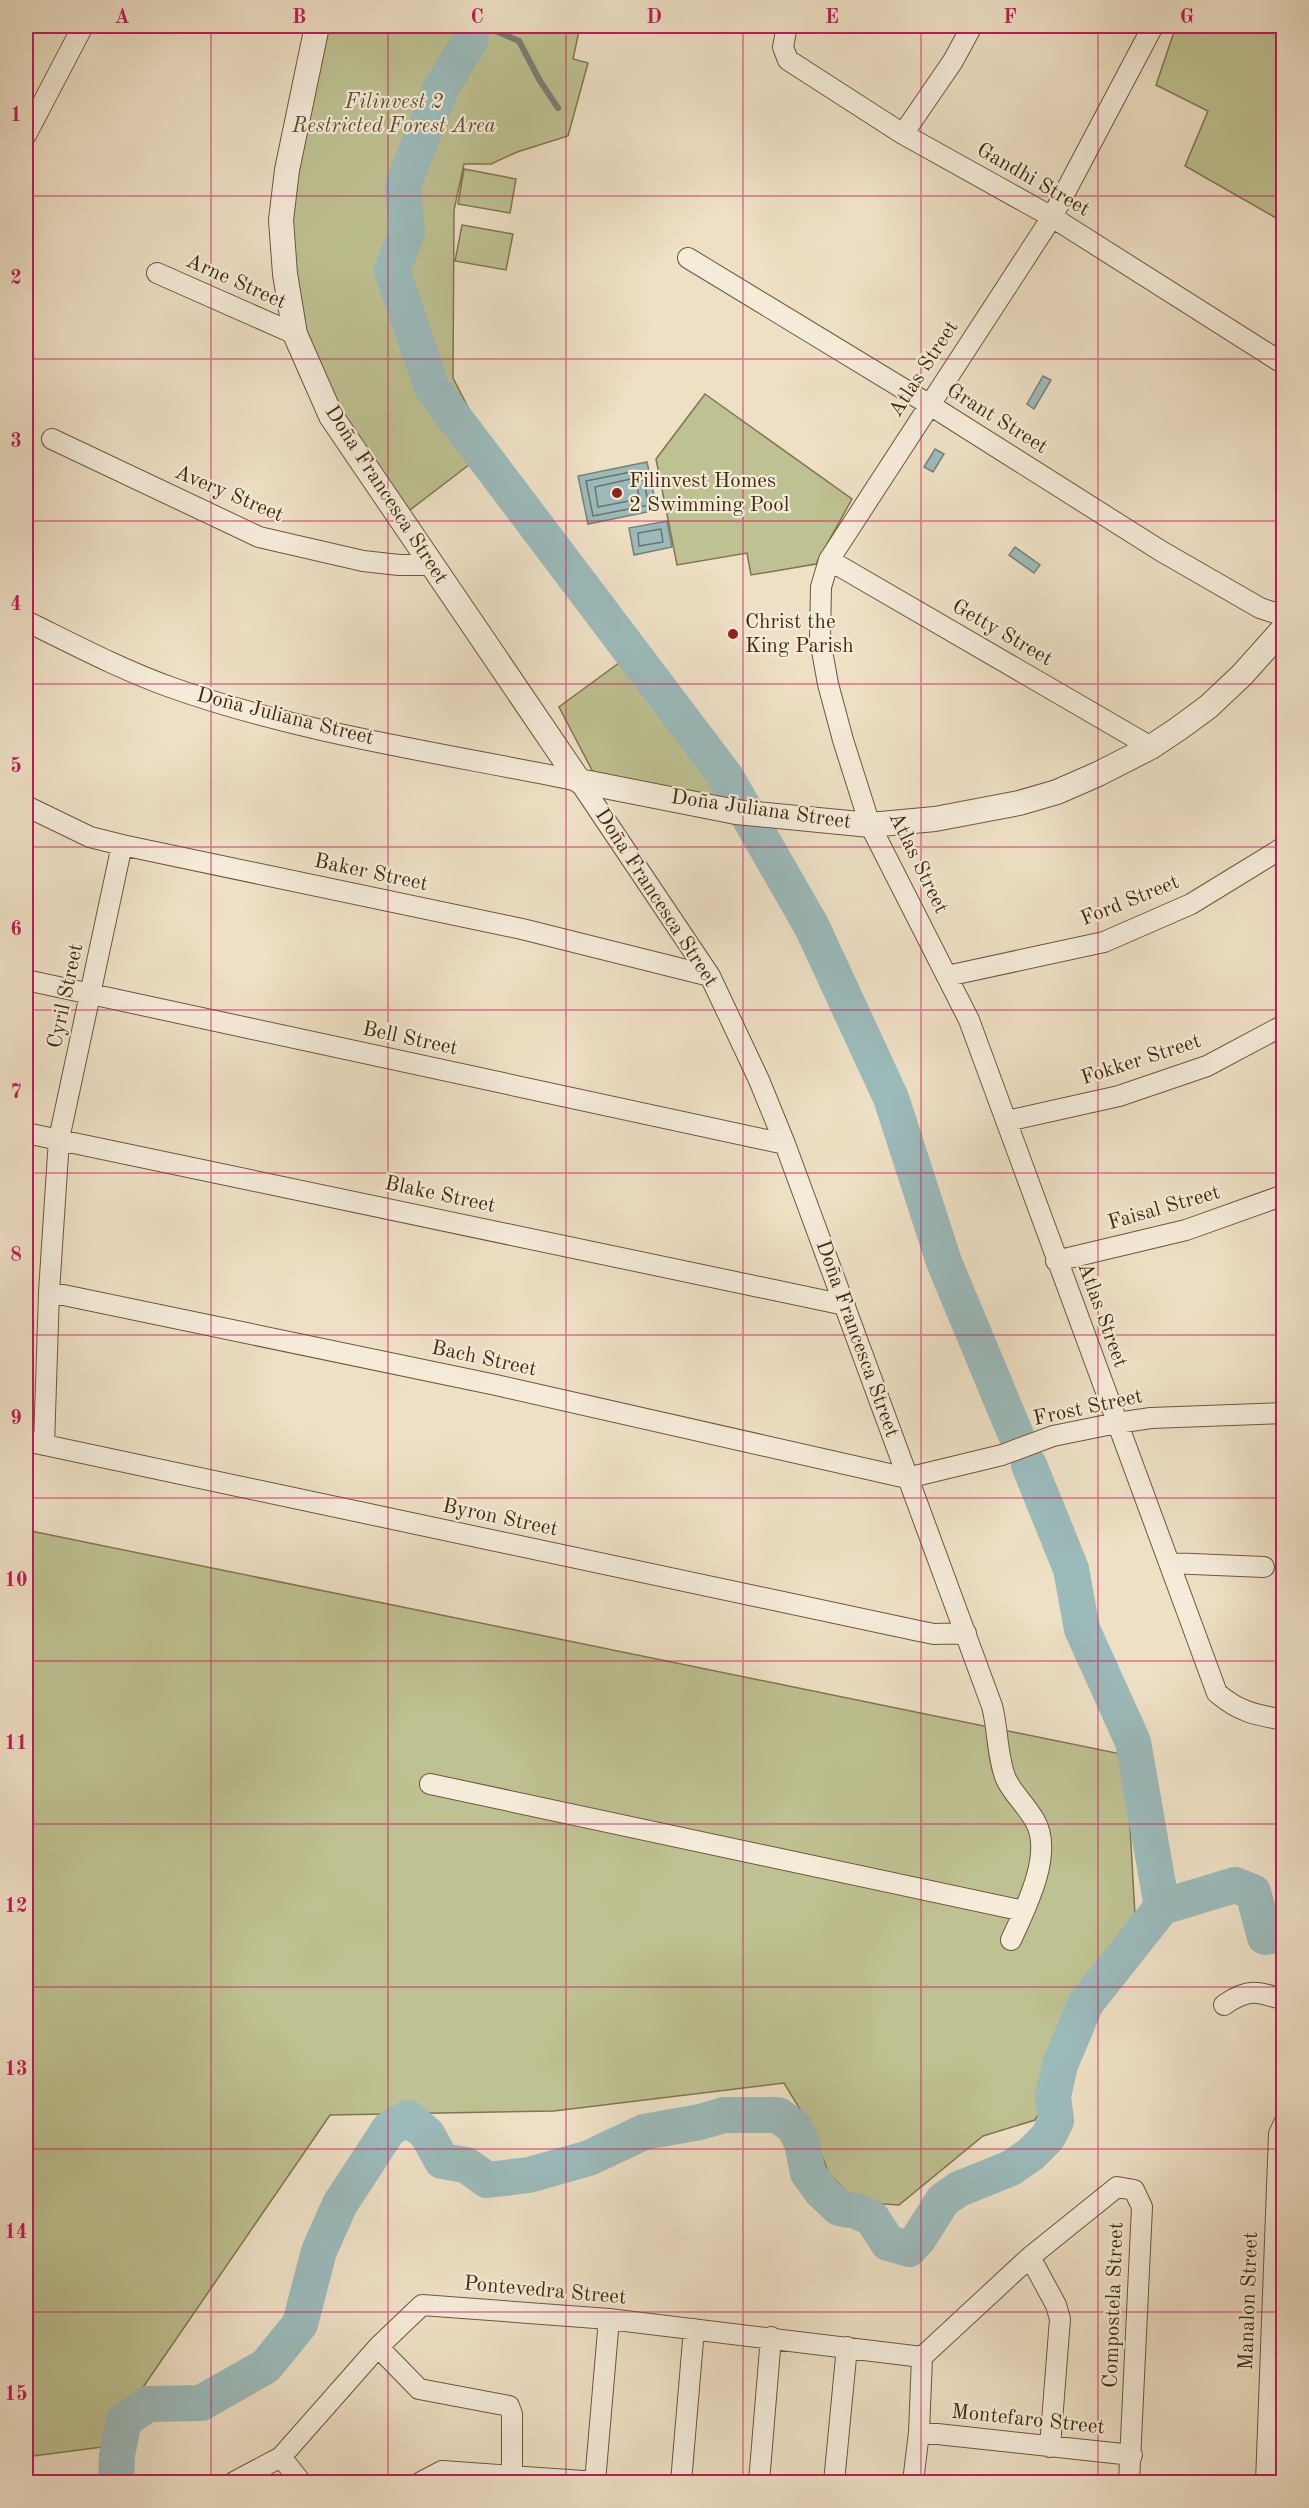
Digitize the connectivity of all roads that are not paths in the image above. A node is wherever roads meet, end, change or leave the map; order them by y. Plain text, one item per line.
1 (83, 26) edge
2 (317, 26) edge
3 (787, 26) edge
4 (972, 26) edge
5 (1153, 26) edge
6 (903, 134) junction
7 (26, 135) edge
8 (1052, 217) junction
9 (688, 258) dead end
10 (158, 273) dead end
11 (295, 334) junction
12 (1284, 364) edge
13 (930, 405) junction
14 (52, 439) dead end
15 (829, 560) junction
16 (432, 565) junction
17 (1284, 616) edge
18 (26, 621) edge
19 (1284, 628) edge
20 (1151, 747) junction
21 (579, 781) junction
22 (26, 806) edge
23 (870, 825) junction
24 (122, 845) junction
25 (1284, 847) edge
26 (710, 976) junction
27 (946, 976) junction
28 (26, 980) edge
29 (91, 994) junction
30 (1284, 1025) edge
31 (1007, 1121) junction
32 (26, 1132) edge
33 (59, 1139) junction
34 (785, 1144) junction
35 (1284, 1195) edge
36 (1056, 1261) junction
37 (49, 1292) junction
38 (845, 1305) junction
39 (1284, 1413) edge
40 (1117, 1423) junction
41 (35, 1443) edge
42 (907, 1478) junction
43 (1169, 1563) junction
44 (1264, 1567) dead end
45 (966, 1633) junction
46 (1284, 1720) edge
47 (430, 1784) dead end
48 (1024, 1911) junction
49 (1011, 1940) dead end
50 (1284, 2001) edge
51 (1224, 2005) dead end
52 (1284, 2122) edge
53 (1030, 2257) junction
54 (609, 2319) junction
55 (694, 2329) junction
56 (771, 2337) junction
57 (378, 2347) junction
58 (847, 2347) junction
59 (922, 2356) junction
60 (919, 2433) junction
61 (1050, 2447) junction
62 (1132, 2455) junction
63 (281, 2457) junction
64 (512, 2475) junction
65 (234, 2482) edge
66 (301, 2482) edge
67 (421, 2482) edge
68 (596, 2482) edge
69 (681, 2482) edge
70 (759, 2482) edge
71 (834, 2482) edge
72 (913, 2482) edge
73 (1129, 2482) edge
74 (1266, 2482) edge

1 - 7 street
2 - 11 street, Doña Francesca Street
3 - 6 street, Gandhi Street
4 - 6 street
5 - 8 street, Atlas Street
6 - 8 street, Gandhi Street
8 - 12 street, Gandhi Street
8 - 13 street, Atlas Street
9 - 13 street, Grant Street
10 - 11 street, Arne Street
11 - 16 street, Doña Francesca Street
13 - 15 street, Atlas Street
13 - 17 street, Grant Street
14 - 16 street, Avery Street
15 - 20 street, Getty Street
15 - 23 street, Atlas Street
16 - 21 street, Doña Francesca Street
18 - 21 street, Doña Juliana Street
19 - 20 street, Doña Juliana Street
20 - 23 street, Doña Juliana Street
21 - 23 street, Doña Juliana Street
21 - 26 street, Doña Francesca Street
22 - 24 street, Baker Street
23 - 27 street, Atlas Street
24 - 26 street, Baker Street
24 - 29 street, Cyril Street
25 - 27 street, Ford Street
26 - 34 street, Doña Francesca Street
27 - 31 street, Atlas Street
28 - 29 street, Bell Street
29 - 33 street, Cyril Street
29 - 34 street, Bell Street
30 - 31 street, Fokker Street
31 - 36 street, Atlas Street
32 - 33 street, Blake Street
33 - 37 street, Cyril Street
33 - 38 street, Blake Street
34 - 38 street, Doña Francesca Street
35 - 36 street, Faisal Street
36 - 40 street, Atlas Street
37 - 41 street, Cyril Street
37 - 42 street, Bach Street
38 - 42 street, Doña Francesca Street
39 - 40 street, Frost Street
40 - 42 street, Frost Street
40 - 43 street, Atlas Street
41 - 45 street, Byron Street
42 - 45 street, Doña Francesca Street
43 - 44 street
43 - 46 street, Atlas Street
45 - 48 street, Doña Francesca Street
47 - 48 street
48 - 49 street, Doña Francesca Street
50 - 51 street
52 - 74 street, Manalon Street
53 - 59 street, Compostela Street
53 - 61 street
53 - 62 street, Compostela Street
54 - 55 street, Pontevedra Street
54 - 57 street, Pontevedra Street
54 - 68 street
55 - 56 street, Pontevedra Street
55 - 69 street
56 - 58 street, Pontevedra Street
56 - 70 street
57 - 63 street, Pontevedra Street
57 - 64 street
58 - 59 street, Pontevedra Street
58 - 71 street
59 - 60 street
60 - 61 street, Montefaro Street
60 - 72 street
61 - 62 street, Montefaro Street
62 - 73 street, Compostela Street
63 - 65 street, Pontevedra Street
63 - 66 street
64 - 67 street
64 - 68 street

